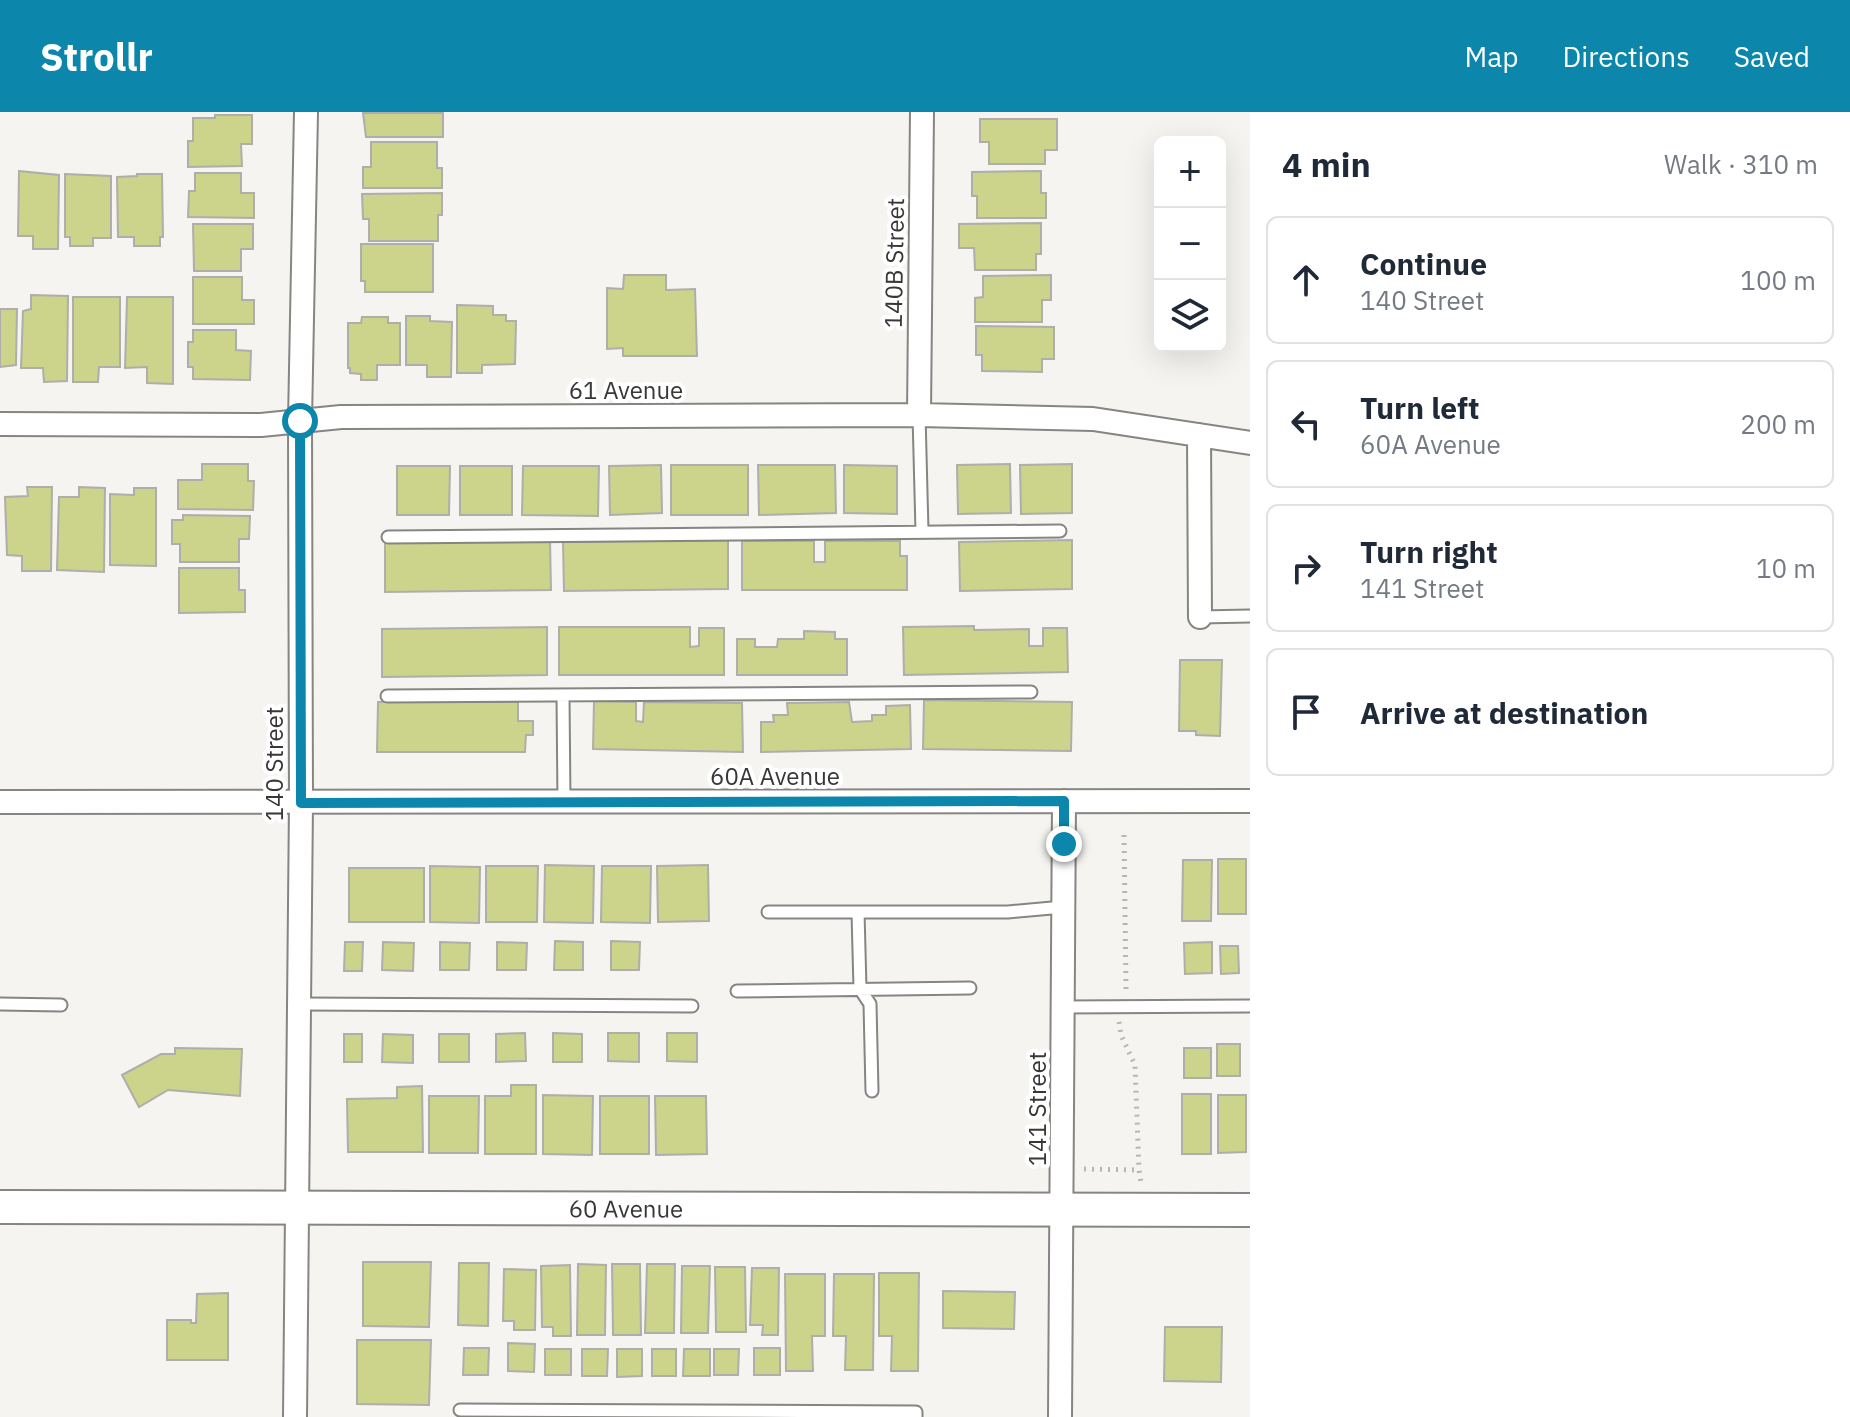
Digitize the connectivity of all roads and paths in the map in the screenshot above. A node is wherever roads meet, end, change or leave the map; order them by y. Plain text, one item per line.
1 (306, 112) edge
2 (922, 112) edge
3 (919, 415) junction
4 (300, 421) junction
5 (0, 424) edge
6 (1199, 435) junction
7 (1250, 443) edge
8 (922, 531) junction
9 (1060, 531) dead end
10 (388, 537) dead end
11 (1250, 616) edge
12 (1200, 617) joint
13 (1031, 692) dead end
14 (387, 696) dead end
15 (563, 696) junction
16 (1064, 801) junction
17 (1250, 801) edge
18 (0, 802) edge
19 (301, 803) junction
20 (564, 803) junction
21 (1124, 835) dead end
22 (1063, 907) junction
23 (768, 912) dead end
24 (858, 912) junction
25 (970, 988) dead end
26 (860, 989) junction
27 (737, 991) dead end
28 (0, 1004) edge
29 (300, 1004) junction
30 (61, 1005) dead end
31 (692, 1006) dead end
32 (1250, 1006) edge
33 (1063, 1007) junction
34 (1126, 1008) junction
35 (872, 1091) dead end
36 (1139, 1170) dead end
37 (0, 1207) edge
38 (297, 1208) junction
39 (1062, 1210) junction
40 (1250, 1210) edge
41 (460, 1410) dead end
42 (295, 1417) edge
43 (916, 1417) edge
44 (1060, 1417) edge

1 - 4 street, 140 Street
2 - 3 street, 140B Street
3 - 4 street, 61 Avenue
3 - 6 street, 61 Avenue
3 - 8 lane
4 - 5 street, 61 Avenue
4 - 19 street, 140 Street
6 - 7 street, 61 Avenue
6 - 12 street
8 - 9 lane
8 - 10 lane
11 - 12 lane
13 - 15 lane
14 - 15 lane
15 - 20 lane
16 - 17 street, 60A Avenue
16 - 20 street, 60A Avenue
16 - 22 street, 141 Street
18 - 19 street, 60A Avenue
19 - 20 street, 60A Avenue
19 - 29 street, 140 Street
21 - 34 path
22 - 24 lane
22 - 33 street, 141 Street
23 - 24 lane
24 - 26 lane
25 - 26 lane
26 - 27 lane
26 - 35 lane
28 - 30 lane
29 - 31 lane
29 - 38 street, 140 Street
32 - 34 lane
33 - 34 lane
33 - 39 street, 141 Street
34 - 36 path
37 - 38 street, 60 Avenue
38 - 39 street, 60 Avenue
38 - 42 street, 140 Street
39 - 40 street, 60 Avenue
39 - 44 street, 141 Street
41 - 43 lane

